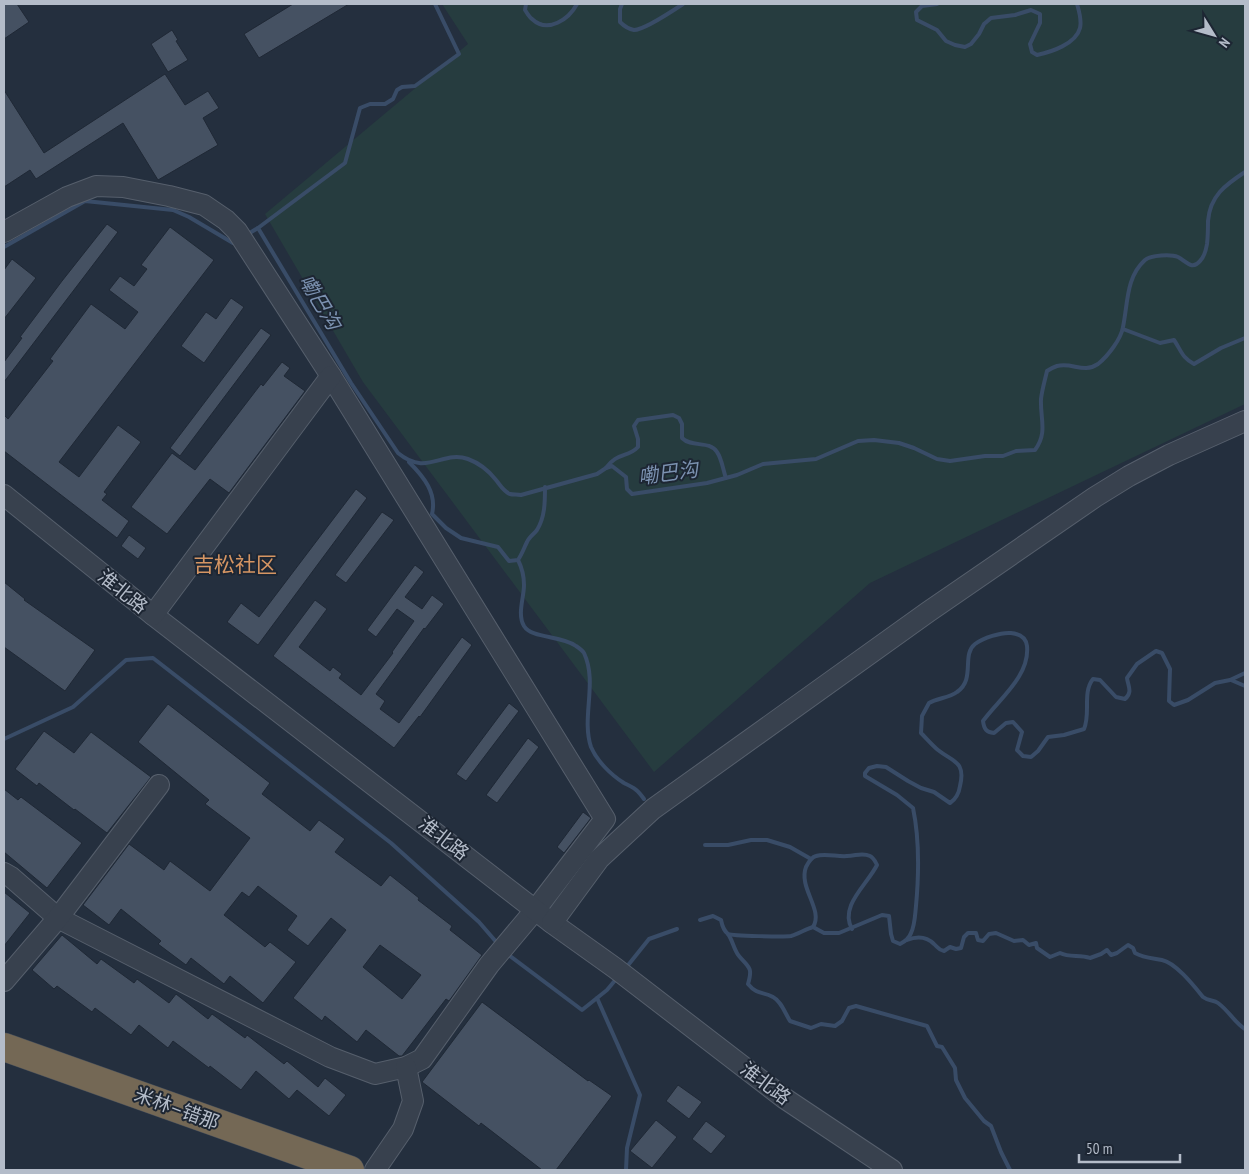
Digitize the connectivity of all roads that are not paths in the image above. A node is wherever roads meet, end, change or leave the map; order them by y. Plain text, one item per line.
1 (4, 232) edge
2 (331, 376) junction
3 (1245, 421) edge
4 (4, 496) edge
5 (154, 615) junction
6 (159, 785) dead end
7 (4, 873) edge
8 (536, 909) junction
9 (58, 918) junction
10 (552, 922) junction
11 (4, 981) edge
12 (4, 1047) edge
13 (406, 1067) junction
14 (350, 1170) edge
15 (375, 1170) edge
16 (892, 1170) edge

1 - 2 street
2 - 5 street
2 - 8 street
3 - 10 street
4 - 5 street, 淮北路
5 - 8 street, 淮北路
6 - 9 street
7 - 9 street
8 - 10 street, 淮北路
8 - 13 street
9 - 11 street
9 - 13 street
10 - 16 street, 淮北路
12 - 14 highway, 米林—错那
13 - 15 street

